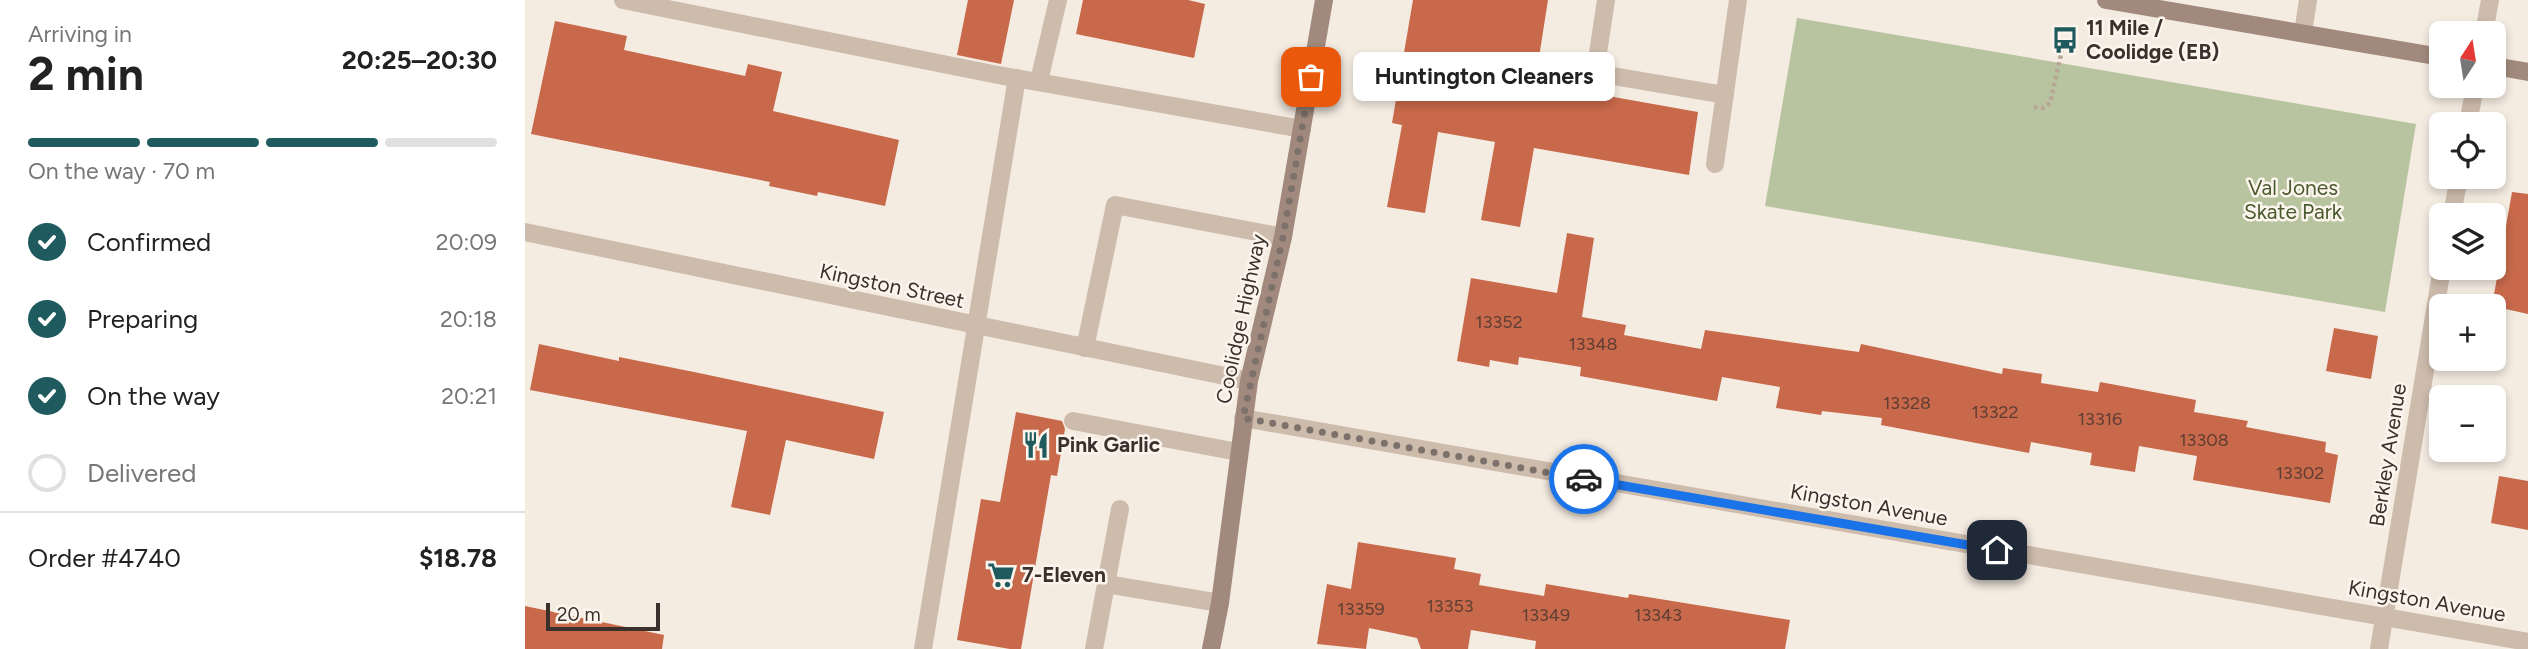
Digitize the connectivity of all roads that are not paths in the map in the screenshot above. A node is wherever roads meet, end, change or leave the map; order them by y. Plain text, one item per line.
1 (623, 0) edge
2 (1058, 0) edge
3 (1324, 0) edge
4 (1606, 0) edge
5 (1738, 0) edge
6 (2106, 0) edge
7 (2308, 0) edge
8 (2490, 0) edge
9 (2486, 21) edge
10 (2302, 33) junction
11 (2429, 55) edge
12 (2506, 68) edge
13 (2528, 72) edge
14 (1017, 78) junction
15 (1039, 81) junction
16 (1725, 95) junction
17 (1302, 129) junction
18 (1715, 164) dead end
19 (525, 232) edge
20 (1283, 237) junction
21 (2440, 280) edge
22 (975, 326) junction
23 (1085, 348) junction
24 (1249, 381) junction
25 (1243, 418) junction
26 (1073, 421) dead end
27 (1238, 452) junction
28 (1119, 509) dead end
29 (1106, 584) junction
30 (1220, 603) junction
31 (2384, 617) junction
32 (2528, 642) edge
33 (923, 649) edge
34 (1094, 649) edge
35 (1211, 649) edge
36 (2379, 649) edge

1 - 14 street
2 - 15 street
3 - 17 main road, Coolidge Highway
4 - 16 street
5 - 16 street
6 - 10 main road
7 - 10 street
8 - 9 street
10 - 11 main road
12 - 13 main road
14 - 15 street
14 - 22 street
15 - 17 street
16 - 18 street
17 - 20 main road, Coolidge Highway
19 - 22 street, Kingston Street
20 - 23 street
20 - 24 main road, Coolidge Highway
21 - 31 street, Berkley Avenue
22 - 23 street, Kingston Street
22 - 33 street
23 - 24 street, Kingston Street
24 - 25 main road, Coolidge Highway
25 - 27 main road, Coolidge Highway
25 - 31 street, Kingston Avenue
26 - 27 street
27 - 30 main road, Coolidge Highway
28 - 29 street
29 - 30 street
29 - 34 street
30 - 35 main road, Coolidge Highway
31 - 32 street, Kingston Avenue
31 - 36 street, Berkley Avenue

